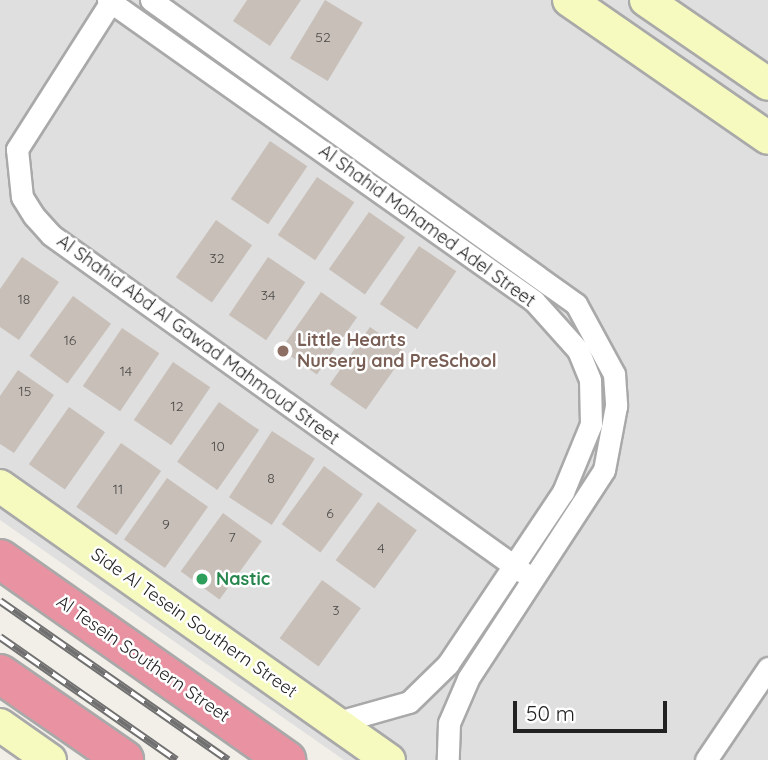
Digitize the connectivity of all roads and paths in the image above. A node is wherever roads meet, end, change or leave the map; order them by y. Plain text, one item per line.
1 (151, 0) edge
2 (569, 0) edge
3 (646, 0) edge
4 (110, 1) edge
5 (768, 84) edge
6 (768, 137) edge
7 (381, 161) junction
8 (367, 183) junction
9 (0, 486) edge
10 (0, 559) edge
11 (513, 565) junction
12 (534, 580) junction
13 (768, 667) edge
14 (0, 674) edge
15 (335, 723) junction
16 (0, 725) edge
17 (50, 760) edge
18 (124, 760) edge
19 (286, 760) edge
20 (389, 760) edge
21 (448, 760) edge
22 (706, 760) edge

1 - 7 street, Al Shahid Mohamed Adel Street
2 - 6 street
3 - 5 street
4 - 8 street, Al Shahid Mohamed Adel Street
4 - 11 street, Al Shahid Abd Al Gawad Mahmoud Street
7 - 8 street
7 - 12 street, Al Shahid Mohamed Adel Street
8 - 11 street, Al Shahid Mohamed Adel Street
9 - 15 street, Side Al Tesein Southern Street
10 - 19 highway, Al Tesein Southern Street
11 - 12 street, Al Shahid Abd Al Gawad Mahmoud Street
11 - 15 street, Al Shahid Mohamed Adel Street
12 - 21 street, Al Shahid Mohamed Adel Street
13 - 22 street
14 - 18 highway
15 - 20 street, Side Al Tesein Southern Street
16 - 17 street

